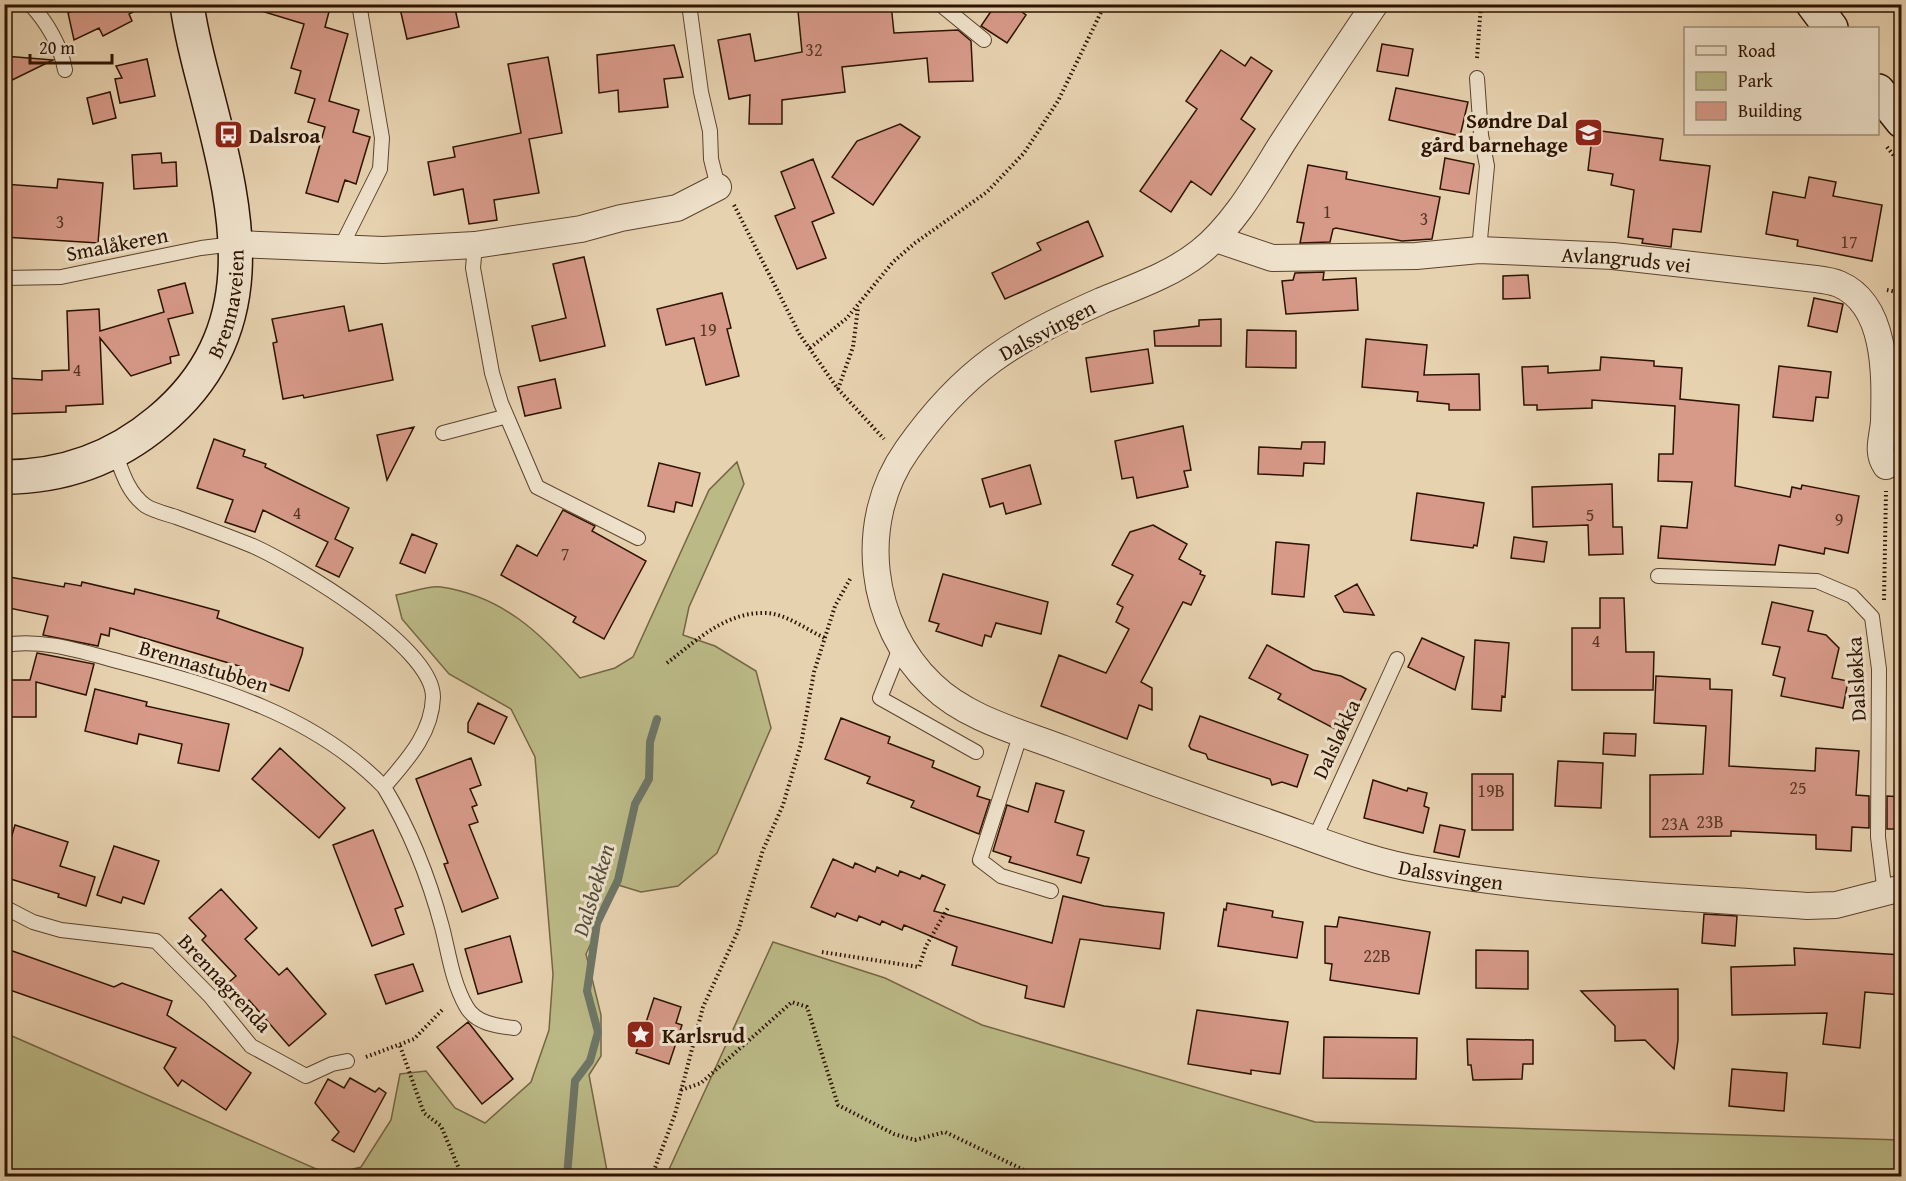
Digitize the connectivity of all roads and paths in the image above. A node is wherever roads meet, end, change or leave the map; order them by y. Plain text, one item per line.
1 (30, 4) edge
2 (188, 4) edge
3 (359, 4) edge
4 (689, 4) edge
5 (940, 4) edge
6 (1105, 4) edge
7 (1376, 4) edge
8 (1481, 4) edge
9 (1813, 4) edge
10 (1830, 27) edge
11 (984, 40) dead end
12 (65, 70) dead end
13 (1477, 78) joint
14 (1879, 92) edge
15 (1902, 121) edge
16 (718, 187) junction
17 (1216, 239) junction
18 (236, 244) junction
19 (475, 244) junction
20 (340, 249) junction
21 (1479, 250) junction
22 (4, 278) edge
23 (858, 307) junction
24 (810, 348) junction
25 (838, 389) junction
26 (500, 418) dead end
27 (443, 433) dead end
28 (115, 452) junction
29 (904, 454) junction
30 (1886, 466) dead end
31 (4, 477) edge
32 (1886, 493) dead end
33 (638, 538) dead end
34 (876, 546) junction
35 (1658, 576) dead end
36 (1872, 617) junction
37 (825, 638) junction
38 (4, 645) edge
39 (900, 648) junction
40 (1397, 659) dead end
41 (667, 663) dead end
42 (1022, 734) junction
43 (976, 752) dead end
44 (384, 787) junction
45 (1315, 838) junction
46 (1051, 891) dead end
47 (1893, 891) edge
48 (949, 906) dead end
49 (4, 907) edge
50 (822, 952) dead end
51 (461, 993) junction
52 (514, 1028) dead end
53 (400, 1046) junction
54 (347, 1061) joint
55 (681, 1090) junction
56 (462, 1176) edge
57 (652, 1176) edge
58 (1047, 1176) edge

1 - 12 lane
2 - 18 street, Brennaveien
3 - 20 lane
4 - 16 lane
5 - 11 lane
6 - 23 path
7 - 17 street, Dalssvingen
8 - 13 path
9 - 10 street
13 - 21 lane
14 - 15 street
16 - 19 street
16 - 24 path
17 - 21 street, Avlangruds vei
17 - 29 street, Dalssvingen
18 - 20 street
18 - 22 lane, Smalåkeren
18 - 28 street, Brennaveien
19 - 20 street
19 - 33 lane
21 - 30 street, Avlangruds vei
23 - 24 path
23 - 25 path
24 - 25 path
25 - 29 path
26 - 27 lane
28 - 31 street, Brennaveien
28 - 44 lane
29 - 34 street, Dalssvingen
32 - 36 path
34 - 37 path
34 - 39 street, Dalssvingen
35 - 36 lane, Dalsløkka
36 - 47 lane, Dalsløkka
37 - 41 path
37 - 55 path
38 - 44 lane, Brennastubben
39 - 42 street, Dalssvingen
39 - 43 lane
40 - 45 lane, Dalsløkka
42 - 45 street, Dalssvingen
42 - 46 lane
44 - 51 lane, Brennastubben
45 - 47 street, Dalssvingen
48 - 50 path
49 - 54 lane, Brennagrenda
51 - 52 lane, Brennastubben
51 - 53 path
53 - 54 path
53 - 56 path
55 - 57 path
55 - 58 path

